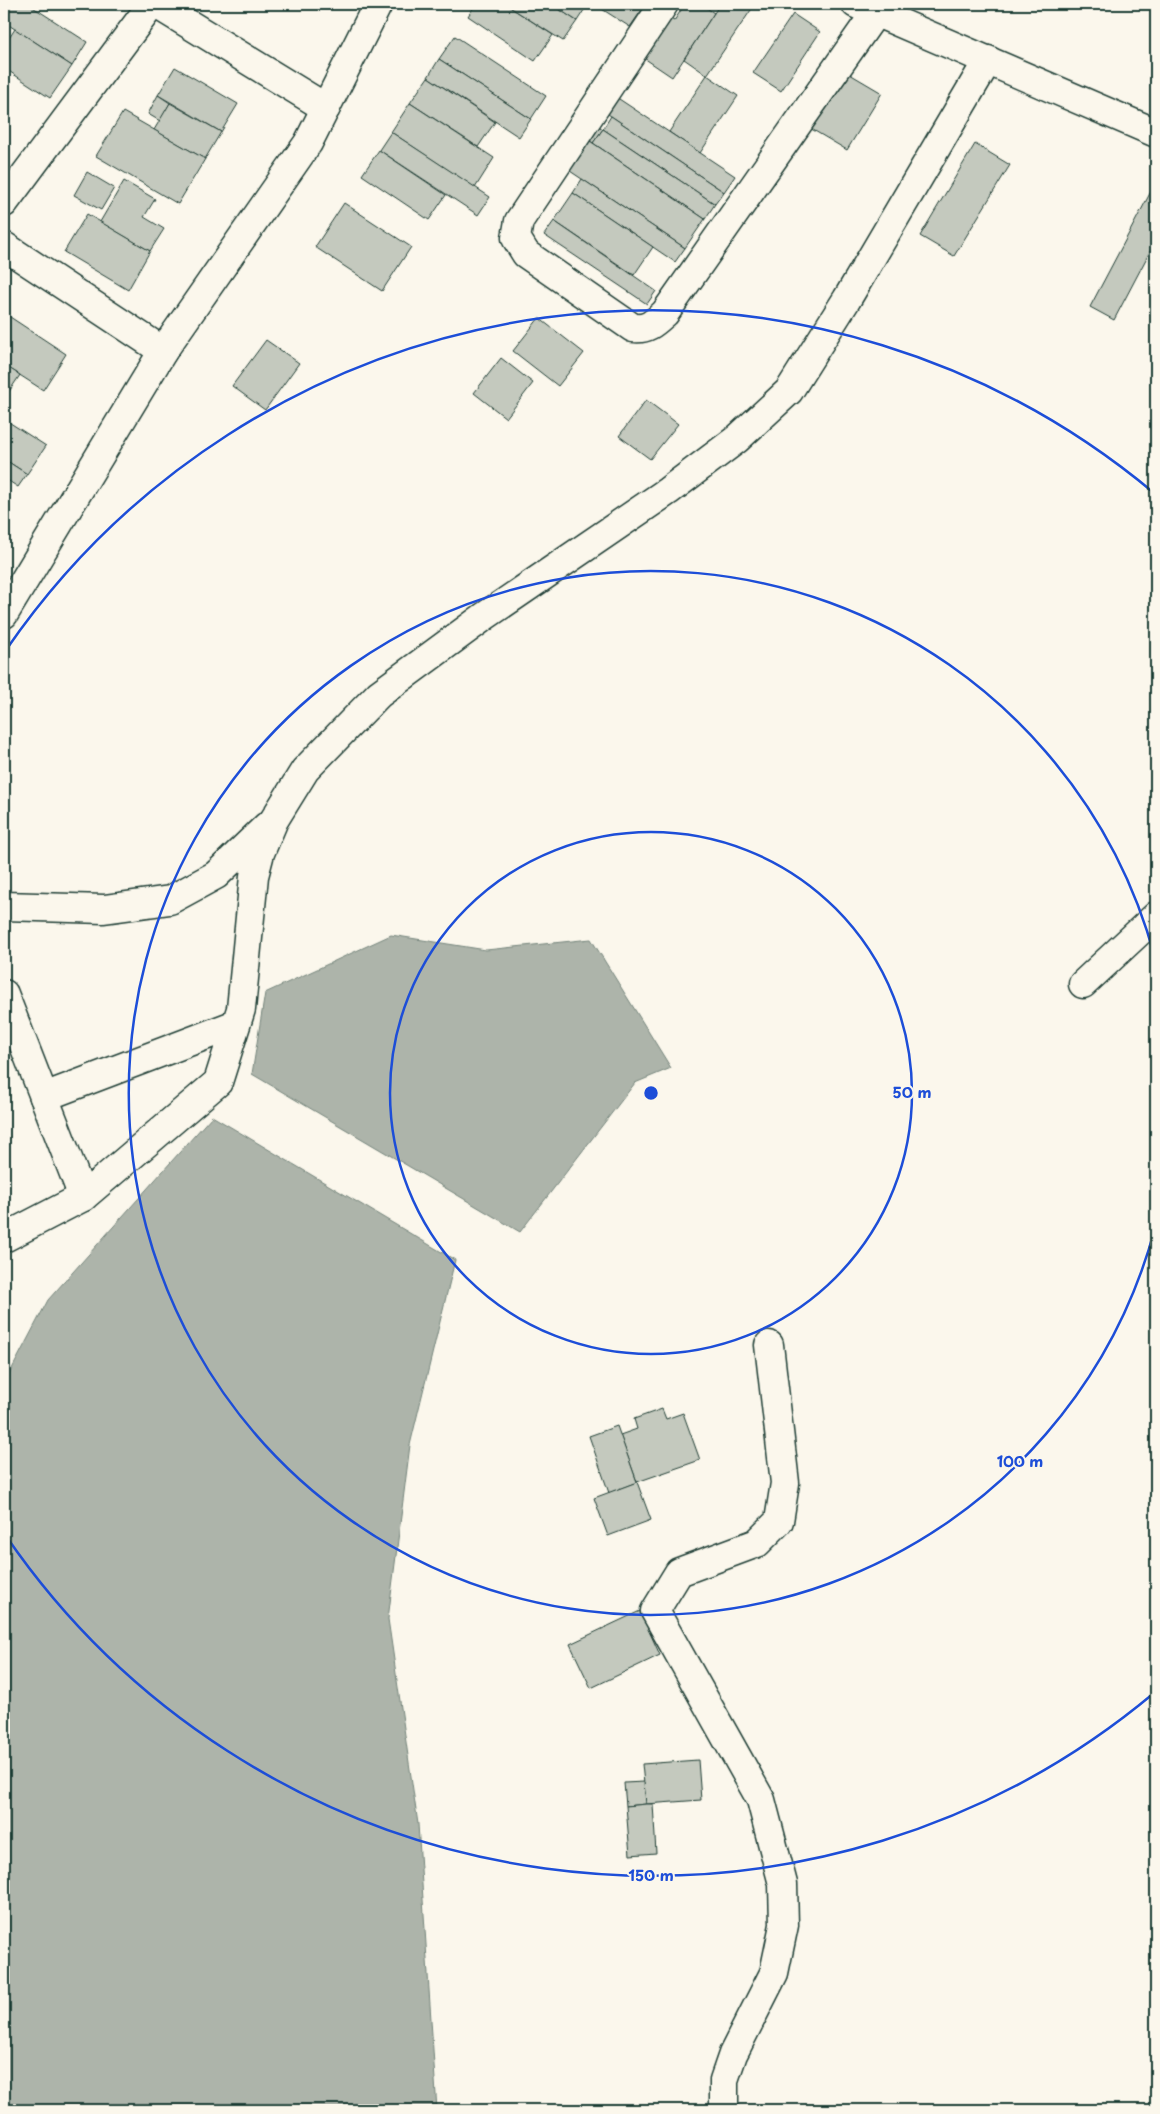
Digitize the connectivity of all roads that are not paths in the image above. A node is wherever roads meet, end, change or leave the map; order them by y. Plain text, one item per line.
1 (152, 4) edge
2 (156, 4) edge
3 (378, 4) edge
4 (664, 4) edge
5 (866, 8) edge
6 (988, 60) junction
7 (326, 108) junction
8 (1156, 133) edge
9 (4, 203) edge
10 (4, 246) edge
11 (163, 351) junction
12 (4, 614) edge
13 (274, 820) junction
14 (4, 906) edge
15 (1156, 916) edge
16 (1083, 984) dead end
17 (4, 994) edge
18 (236, 1024) junction
19 (44, 1097) junction
20 (83, 1197) junction
21 (4, 1238) edge
22 (769, 1345) dead end
23 (724, 2110) edge

1 - 9 street
2 - 7 street
3 - 7 street
4 - 5 street
5 - 6 street
6 - 8 street
6 - 13 street
7 - 11 street
10 - 11 street
11 - 12 street
13 - 14 street
13 - 18 street
15 - 16 street
17 - 19 street
18 - 19 street
18 - 20 street
19 - 20 street
20 - 21 street
22 - 23 street

